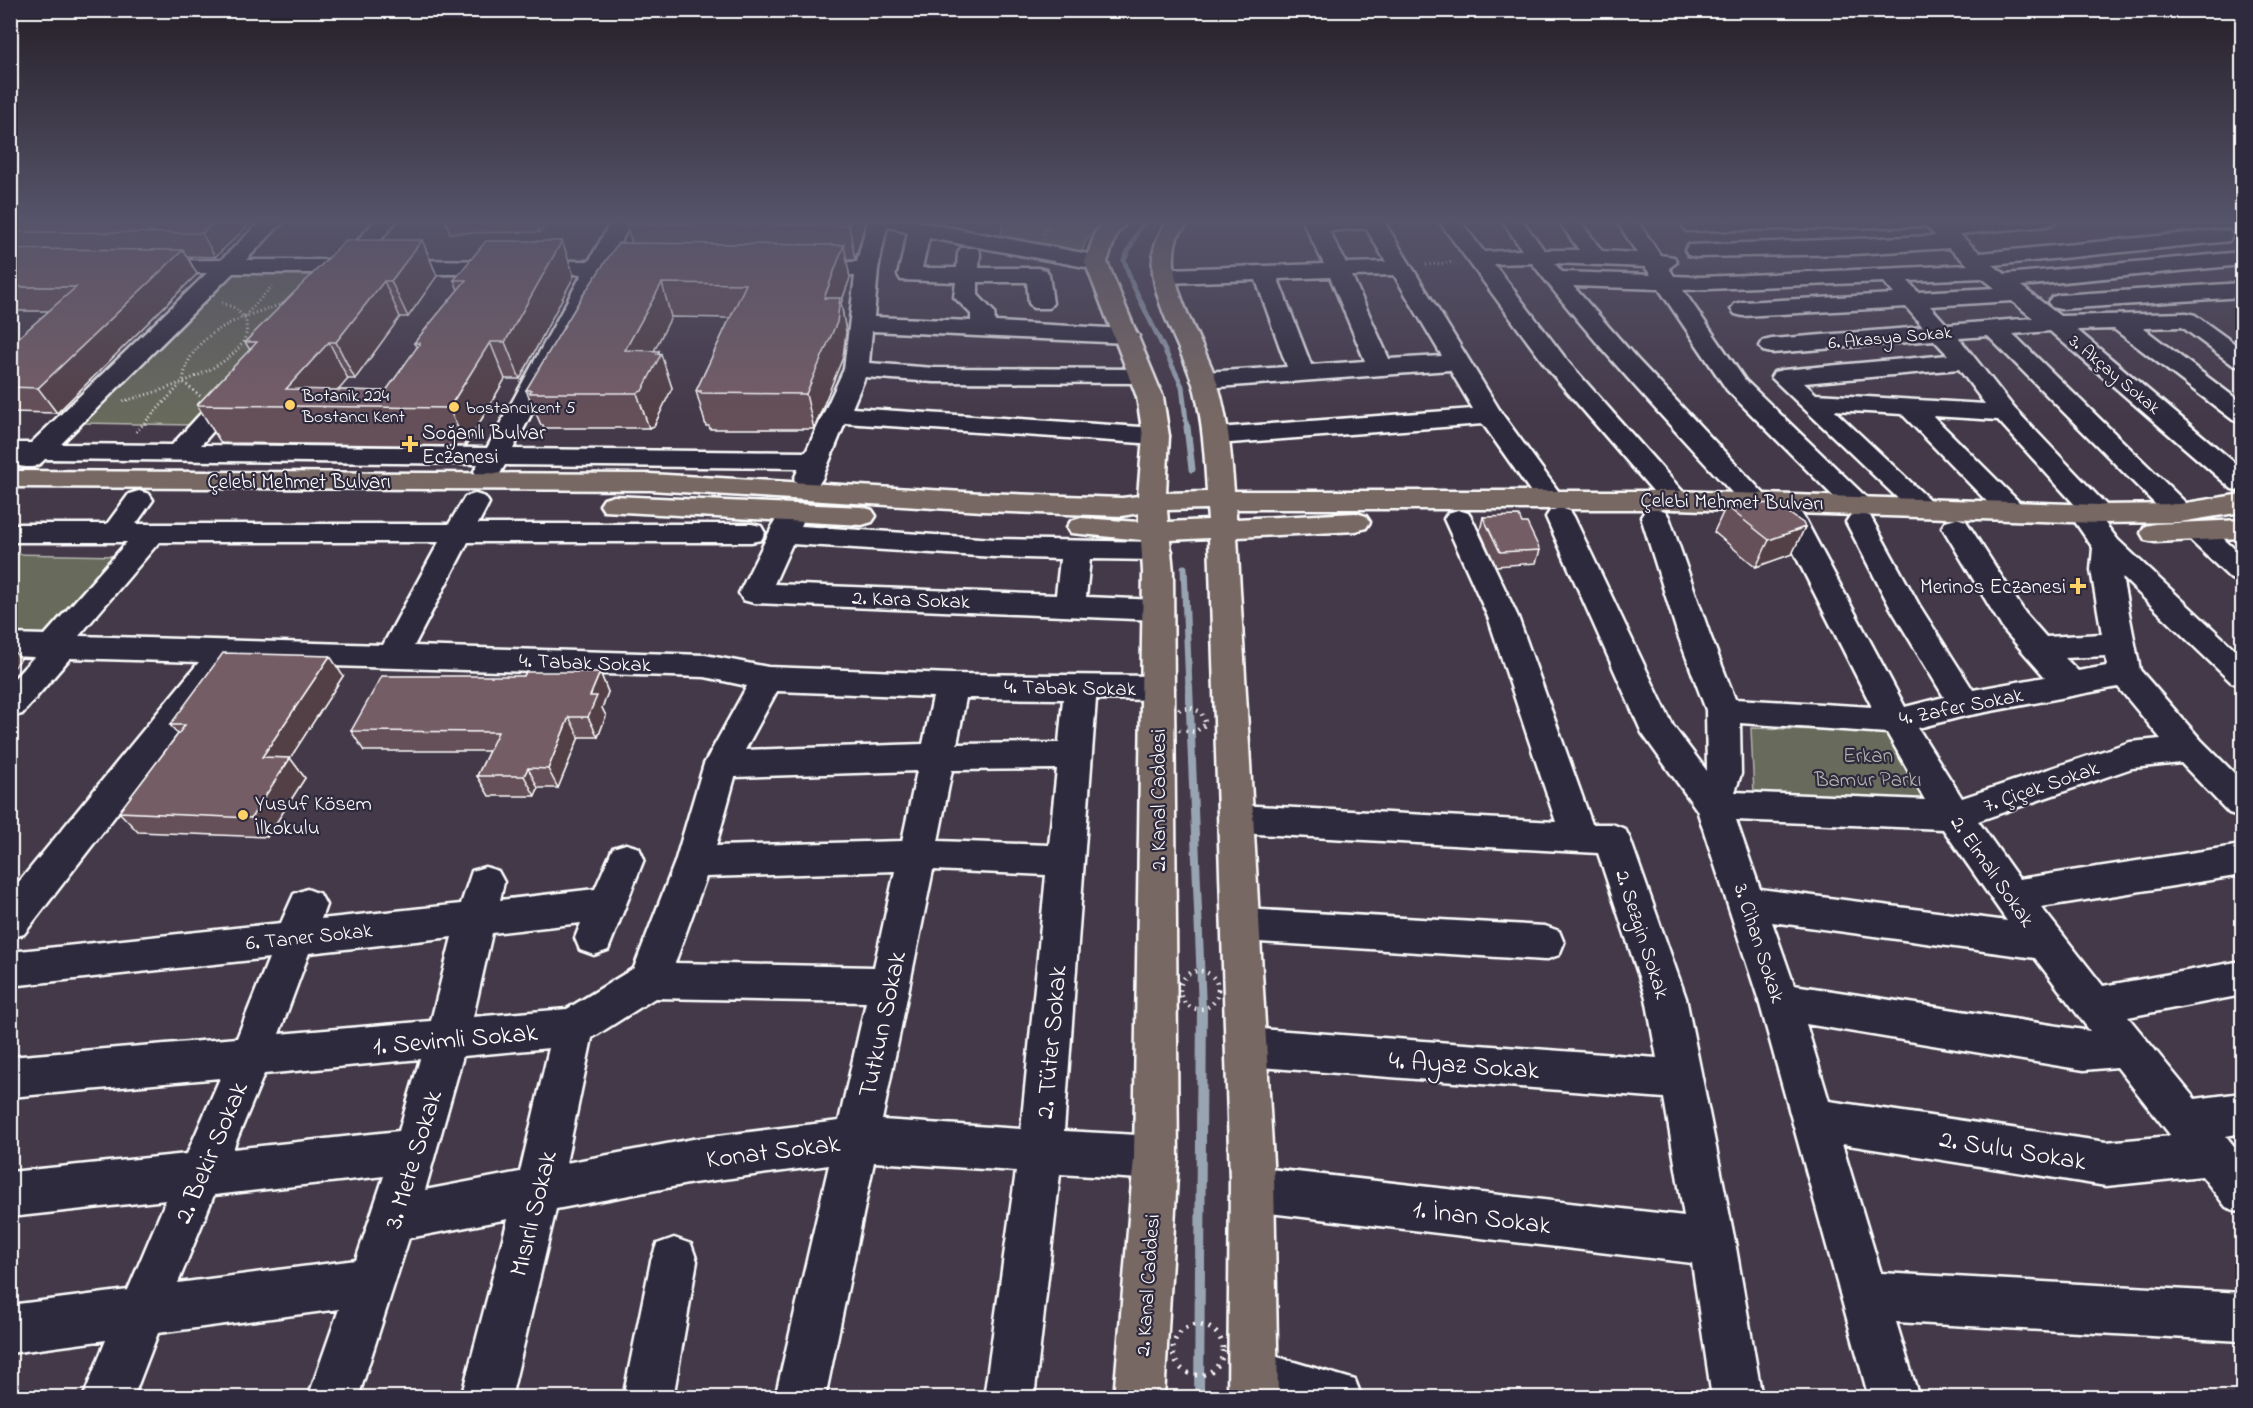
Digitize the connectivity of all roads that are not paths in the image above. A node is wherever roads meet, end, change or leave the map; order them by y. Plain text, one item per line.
1 (205, 286) edge
2 (329, 286) edge
3 (587, 286) edge
4 (865, 286) edge
5 (967, 286) edge
6 (1039, 286) edge
7 (1106, 286) edge
8 (1169, 286) edge
9 (1270, 286) edge
10 (1345, 286) edge
11 (1412, 286) edge
12 (1496, 286) edge
13 (1562, 286) edge
14 (1669, 286) edge
15 (1900, 286) edge
16 (1984, 286) edge
17 (2007, 286) edge
18 (2109, 286) edge
19 (2232, 290) edge
20 (318, 298) edge
21 (1913, 300) junction
22 (1041, 303) dead end
23 (2242, 306) edge
24 (1743, 309) dead end
25 (2120, 322) junction
26 (861, 323) junction
27 (2055, 323) junction
28 (1994, 328) junction
29 (984, 329) junction
30 (1941, 333) junction
31 (1127, 336) junction
32 (1772, 346) dead end
33 (2242, 360) edge
34 (1966, 361) junction
35 (1458, 362) junction
36 (856, 369) junction
37 (1381, 369) junction
38 (252, 372) edge
39 (1302, 375) junction
40 (1142, 376) junction
41 (1204, 380) junction
42 (1808, 401) junction
43 (1910, 408) junction
44 (2005, 413) junction
45 (836, 415) junction
46 (2242, 415) edge
47 (1490, 416) junction
48 (1156, 436) junction
49 (1216, 436) junction
50 (10, 451) edge
51 (38, 451) junction
52 (179, 453) junction
53 (496, 455) junction
54 (816, 460) junction
55 (10, 479) edge
56 (2242, 483) edge
57 (479, 492) junction
58 (10, 500) edge
59 (139, 500) junction
60 (1755, 501) junction
61 (2242, 503) edge
62 (1922, 506) junction
63 (1555, 508) junction
64 (1665, 508) junction
65 (2011, 510) junction
66 (793, 512) junction
67 (1858, 513) junction
68 (2180, 513) junction
69 (1221, 514) junction
70 (1458, 519) junction
71 (1791, 519) junction
72 (1956, 527) junction
73 (2097, 527) junction
74 (1155, 528) junction
75 (2242, 529) edge
76 (151, 533) junction
77 (457, 533) junction
78 (751, 533) dead end
79 (2200, 533) junction
80 (114, 534) junction
81 (14, 545) edge
82 (1076, 549) junction
83 (2242, 572) edge
84 (1070, 605) junction
85 (1158, 610) junction
86 (10, 645) edge
87 (57, 646) junction
88 (2039, 648) junction
89 (225, 651) junction
90 (393, 655) junction
91 (2122, 659) junction
92 (2242, 674) edge
93 (768, 679) junction
94 (2071, 685) junction
95 (952, 686) junction
96 (1081, 686) junction
97 (1158, 688) junction
98 (1965, 704) junction
99 (10, 705) edge
100 (1723, 710) junction
101 (1898, 721) junction
102 (2188, 749) junction
103 (1074, 756) junction
104 (938, 757) junction
105 (721, 764) junction
106 (2242, 803) edge
107 (1713, 805) junction
108 (1954, 815) junction
109 (1239, 819) junction
110 (1579, 838) junction
111 (919, 855) junction
112 (626, 859) dead end
113 (2242, 860) edge
114 (1065, 861) junction
115 (693, 862) junction
116 (2010, 896) junction
117 (481, 900) junction
118 (1747, 903) junction
119 (302, 921) junction
120 (10, 922) edge
121 (1244, 925) junction
122 (1545, 943) dead end
123 (2045, 944) junction
124 (10, 969) edge
125 (2242, 978) edge
126 (649, 980) junction
127 (888, 985) junction
128 (1779, 1001) junction
129 (2095, 1005) junction
130 (574, 1027) junction
131 (447, 1039) junction
132 (1247, 1047) junction
133 (2129, 1047) junction
134 (251, 1055) junction
135 (10, 1077) edge
136 (1681, 1080) junction
137 (2242, 1113) edge
138 (1814, 1119) junction
139 (2200, 1137) junction
140 (856, 1140) junction
141 (1041, 1149) junction
142 (415, 1151) junction
143 (1156, 1158) junction
144 (201, 1173) junction
145 (1253, 1189) junction
146 (2242, 1191) edge
147 (538, 1192) junction
148 (10, 1195) edge
149 (394, 1218) junction
150 (1712, 1242) junction
151 (674, 1261) dead end
152 (374, 1281) junction
153 (1865, 1296) junction
154 (140, 1313) junction
155 (2242, 1317) edge
156 (10, 1329) edge
157 (1254, 1386) edge
158 (108, 1398) edge
159 (333, 1398) edge
160 (486, 1398) edge
161 (648, 1398) edge
162 (800, 1398) edge
163 (1009, 1398) edge
164 (1139, 1398) edge
165 (1337, 1398) edge
166 (1737, 1398) edge
167 (1894, 1398) edge

1 - 51 street
2 - 20 street
3 - 53 street
4 - 26 street
5 - 29 street
6 - 22 street
7 - 31 main road, 2. Kanal Caddesi
8 - 41 main road
9 - 39 street
10 - 37 street
11 - 35 street, 3. Cihan Sokak
12 - 64 street
13 - 60 street
14 - 67 street
15 - 21 street
16 - 21 street
17 - 27 street, 3. Akçay Sokak
18 - 19 street
19 - 23 street
21 - 24 street
21 - 30 street
25 - 27 street, 6. Akasya Sokak
25 - 33 street, 6. Akasya Sokak
25 - 46 street
26 - 29 street
26 - 36 street
27 - 28 street, 6. Akasya Sokak
27 - 56 street, 3. Akçay Sokak
28 - 30 street, 6. Akasya Sokak
28 - 68 street
29 - 31 street
30 - 32 street, 6. Akasya Sokak
30 - 34 street
31 - 40 main road, 2. Kanal Caddesi
34 - 42 street
34 - 44 street
35 - 37 street
35 - 47 street, 3. Cihan Sokak
36 - 40 street
36 - 45 street
37 - 39 street
38 - 52 street
39 - 41 street
40 - 48 main road, 2. Kanal Caddesi
41 - 49 main road
42 - 43 street
42 - 62 street
43 - 44 street
43 - 65 street
44 - 73 street
45 - 48 street
45 - 54 street
47 - 49 street
47 - 63 street, 3. Cihan Sokak
48 - 74 main road, 2. Kanal Caddesi
49 - 69 main road
50 - 51 street
51 - 52 street
51 - 55 street
52 - 53 street
53 - 54 street
53 - 57 street
54 - 66 street
55 - 57 main road, Çelebi Mehmet Bulvarı
57 - 59 main road, Çelebi Mehmet Bulvarı
57 - 66 main road, Çelebi Mehmet Bulvarı
57 - 77 street
58 - 59 main road, Çelebi Mehmet Bulvarı
59 - 80 street
60 - 64 main road, Çelebi Mehmet Bulvarı
60 - 67 main road, Çelebi Mehmet Bulvarı
61 - 68 main road, Çelebi Mehmet Bulvarı
62 - 65 main road, Çelebi Mehmet Bulvarı
62 - 67 main road, Çelebi Mehmet Bulvarı
63 - 64 main road, Çelebi Mehmet Bulvarı
63 - 69 main road, Çelebi Mehmet Bulvarı
63 - 70 main road, Çelebi Mehmet Bulvarı
63 - 107 street, 3. Cihan Sokak
64 - 71 main road, Çelebi Mehmet Bulvarı
64 - 100 street
65 - 73 main road, Çelebi Mehmet Bulvarı
66 - 74 main road, Çelebi Mehmet Bulvarı
66 - 82 street
66 - 84 street, 2. Kara Sokak
67 - 71 main road, Çelebi Mehmet Bulvarı
67 - 72 main road, Çelebi Mehmet Bulvarı
67 - 98 street
68 - 73 main road, Çelebi Mehmet Bulvarı
69 - 70 main road, Çelebi Mehmet Bulvarı
69 - 74 main road, Çelebi Mehmet Bulvarı
69 - 109 main road
70 - 110 street
71 - 101 street, 2. Elmalı Sokak
72 - 73 main road, Çelebi Mehmet Bulvarı
72 - 88 street
73 - 79 main road, Çelebi Mehmet Bulvarı
73 - 91 street
73 - 92 street
74 - 82 street
74 - 85 main road, 2. Kanal Caddesi
75 - 79 main road, Çelebi Mehmet Bulvarı
76 - 77 street
76 - 80 street
76 - 87 street
77 - 78 street
77 - 90 street
79 - 83 street
80 - 81 street
82 - 84 street
84 - 85 street, 2. Kara Sokak
85 - 97 main road, 2. Kanal Caddesi
86 - 87 street, 4. Tabak Sokak
87 - 89 street, 4. Tabak Sokak
87 - 99 street
88 - 91 street
88 - 94 street
89 - 90 street, 4. Tabak Sokak
89 - 120 street
90 - 93 street, 4. Tabak Sokak
91 - 94 street, 4. Zafer Sokak
91 - 102 street
93 - 95 street, 4. Tabak Sokak
93 - 105 street
94 - 98 street, 4. Zafer Sokak
95 - 96 street, 4. Tabak Sokak
95 - 104 street, Tutkun Sokak
96 - 97 street, 4. Tabak Sokak
96 - 103 street, 2. Tüter Sokak
97 - 143 main road, 2. Kanal Caddesi
98 - 101 street, 4. Zafer Sokak
100 - 101 street, 4. Zafer Sokak
100 - 107 street
101 - 108 street, 2. Elmalı Sokak
102 - 106 street
102 - 108 street, 7. Çiçek Sokak
103 - 104 street
103 - 114 street, 2. Tüter Sokak
104 - 105 street
104 - 111 street, Tutkun Sokak
105 - 115 street
107 - 108 street, 7. Çiçek Sokak
107 - 118 street, 3. Cihan Sokak
108 - 116 street, 2. Elmalı Sokak
109 - 110 street
109 - 121 main road
110 - 136 street, 2. Sezgin Sokak
111 - 114 street
111 - 115 street
111 - 127 street, Tutkun Sokak
112 - 117 street, 6. Taner Sokak
113 - 116 street
114 - 141 street, 2. Tüter Sokak
115 - 126 street
116 - 123 street, 2. Elmalı Sokak
117 - 119 street, 6. Taner Sokak
117 - 131 street, 3. Mete Sokak
118 - 123 street
118 - 128 street, 3. Cihan Sokak
119 - 124 street, 6. Taner Sokak
119 - 134 street, 2. Bekir Sokak
121 - 122 street
121 - 132 main road
123 - 129 street, 2. Elmalı Sokak
125 - 129 street
126 - 127 street
126 - 130 street, 1. Sevimli Sokak
127 - 140 street, Tutkun Sokak
128 - 133 street
128 - 138 street, 3. Cihan Sokak
129 - 133 street, 2. Elmalı Sokak
130 - 131 street, 1. Sevimli Sokak
130 - 147 street, Mısırlı Sokak
131 - 134 street, 1. Sevimli Sokak
131 - 142 street, 3. Mete Sokak
132 - 136 street, 4. Ayaz Sokak
132 - 145 main road
133 - 139 street, 2. Elmalı Sokak
134 - 135 street, 1. Sevimli Sokak
134 - 144 street, 2. Bekir Sokak
136 - 150 street, 2. Sezgin Sokak
137 - 139 street, 2. Sulu Sokak
138 - 139 street, 2. Sulu Sokak
138 - 153 street, 3. Cihan Sokak
139 - 146 street, 2. Elmalı Sokak
140 - 141 street, Konat Sokak
140 - 147 street, Konat Sokak
140 - 162 street, Tutkun Sokak
141 - 143 street, Konat Sokak
141 - 163 street, 2. Tüter Sokak
142 - 144 street
142 - 149 street, 3. Mete Sokak
143 - 164 main road, 2. Kanal Caddesi
144 - 148 street
144 - 154 street, 2. Bekir Sokak
145 - 150 street, 1. İnan Sokak
145 - 157 main road
147 - 149 street, Konat Sokak
147 - 160 street, Mısırlı Sokak
149 - 152 street, 3. Mete Sokak
150 - 166 street, 2. Sezgin Sokak
151 - 161 street
152 - 154 street
152 - 159 street, 3. Mete Sokak
153 - 155 street
153 - 167 street, 3. Cihan Sokak
154 - 156 street
154 - 158 street, 2. Bekir Sokak
157 - 165 street

